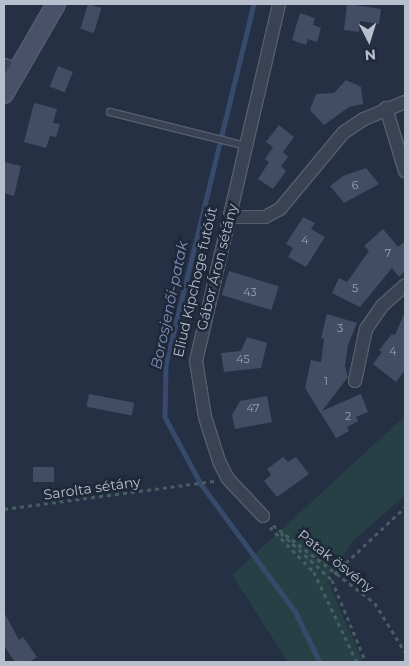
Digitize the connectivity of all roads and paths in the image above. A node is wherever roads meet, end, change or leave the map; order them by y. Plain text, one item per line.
1 (56, 4) edge
2 (279, 4) edge
3 (11, 67) edge
4 (4, 94) edge
5 (405, 102) edge
6 (386, 108) junction
7 (110, 112) dead end
8 (246, 146) junction
9 (405, 171) edge
10 (230, 217) junction
11 (405, 285) edge
12 (355, 381) dead end
13 (216, 473) dead end
14 (221, 480) dead end
15 (214, 481) dead end
16 (405, 507) edge
17 (4, 509) edge
18 (263, 520) junction
19 (334, 574) junction
20 (405, 652) edge
21 (357, 662) edge
22 (366, 662) edge

1 - 3 main road
2 - 8 street, Gábor Áron sétány
3 - 4 main road
5 - 6 street
6 - 9 street
6 - 10 street
7 - 8 lane
8 - 10 street, Gábor Áron sétány
10 - 18 street, Gábor Áron sétány
11 - 12 street
13 - 14 path
15 - 17 path, Sarolta sétány
16 - 19 path
18 - 19 path, Patak ösvény
18 - 21 path
18 - 22 path
19 - 20 path, Patak ösvény

